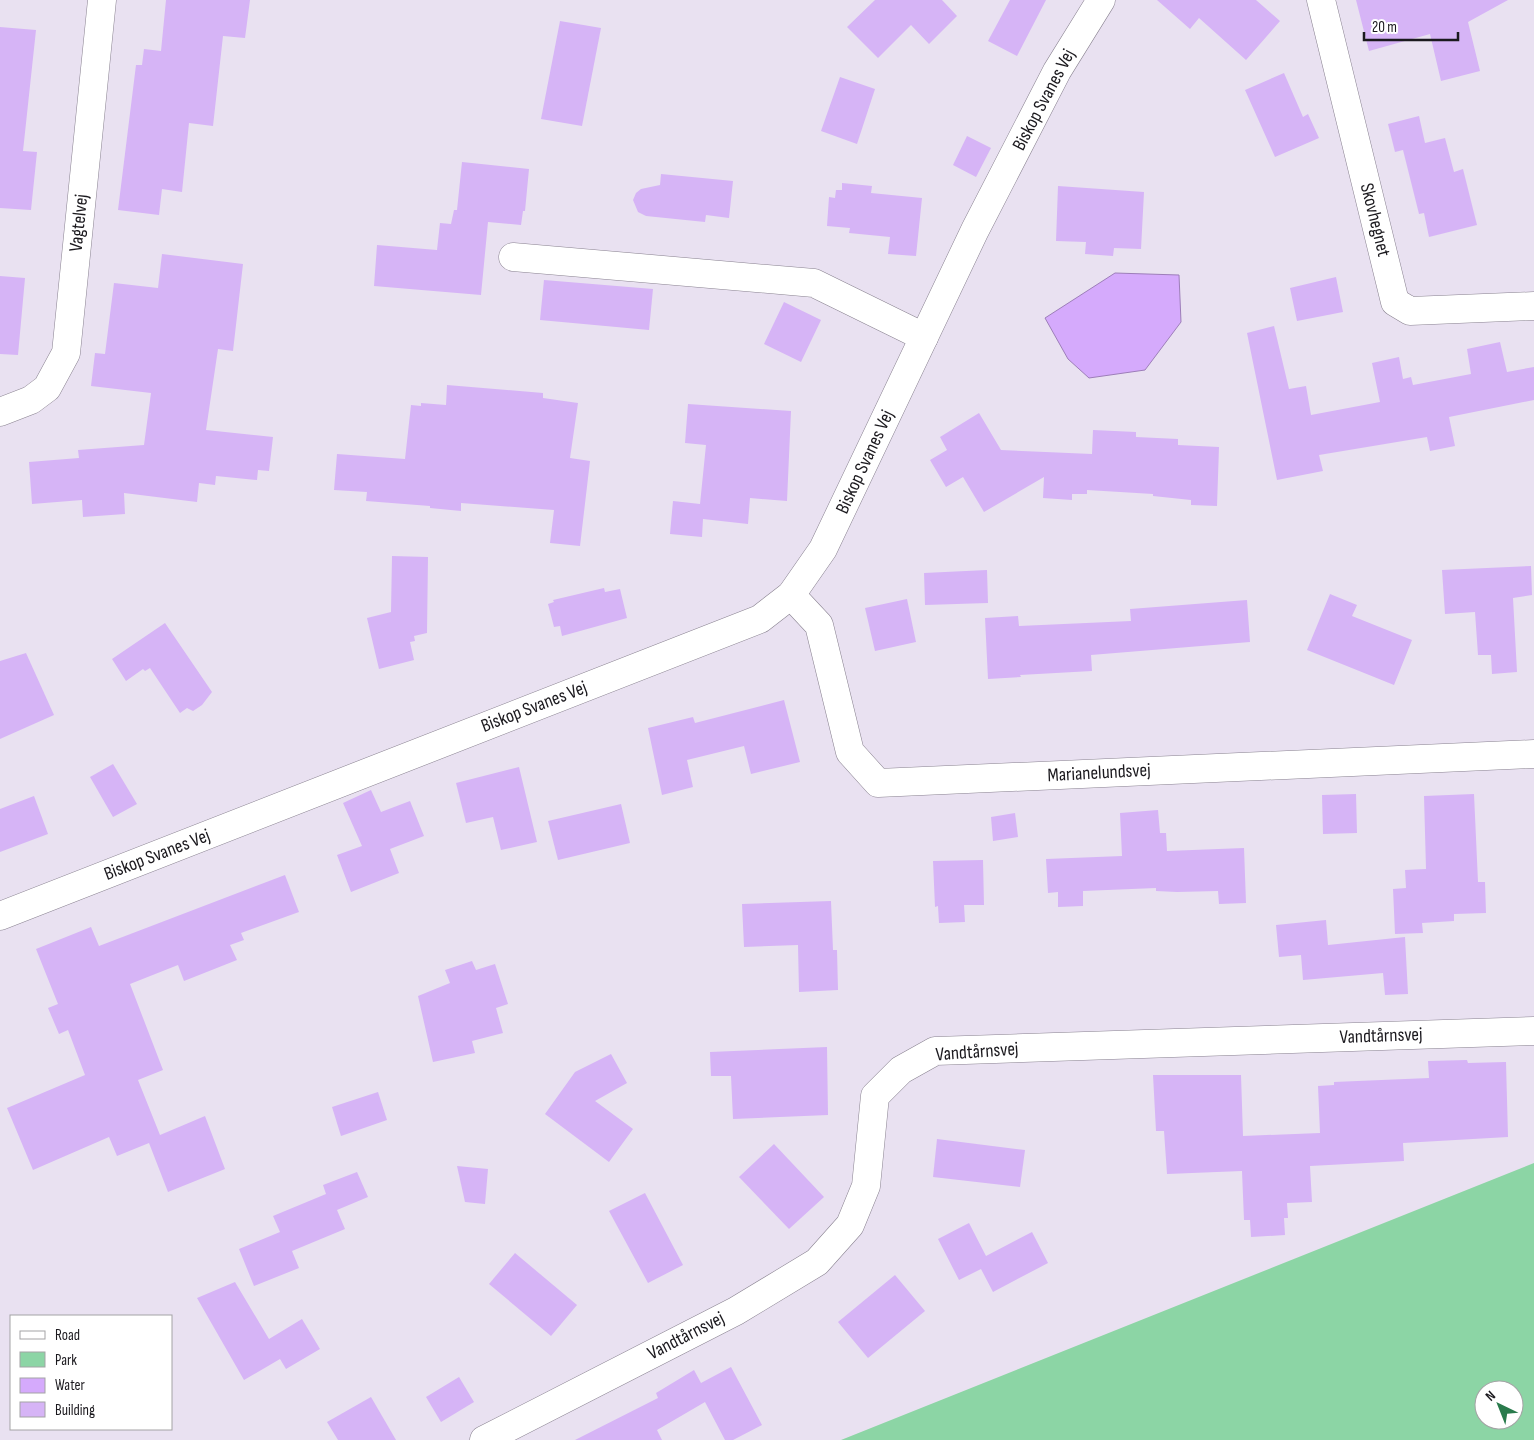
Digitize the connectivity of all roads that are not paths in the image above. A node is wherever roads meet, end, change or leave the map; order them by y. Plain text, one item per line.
1 (102, 0) edge
2 (1101, 0) edge
3 (1321, 0) edge
4 (513, 257) dead end
5 (1534, 306) edge
6 (924, 337) junction
7 (0, 412) edge
8 (791, 595) junction
9 (1534, 754) edge
10 (0, 916) edge
11 (1534, 1031) edge
12 (484, 1440) edge

1 - 7 street, Vagtelvej
2 - 6 street, Biskop Svanes Vej
3 - 5 street, Skovhegnet
4 - 6 street
6 - 8 street, Biskop Svanes Vej
8 - 9 street, Marianelundsvej
8 - 10 street, Biskop Svanes Vej
11 - 12 street, Vandtårnsvej

